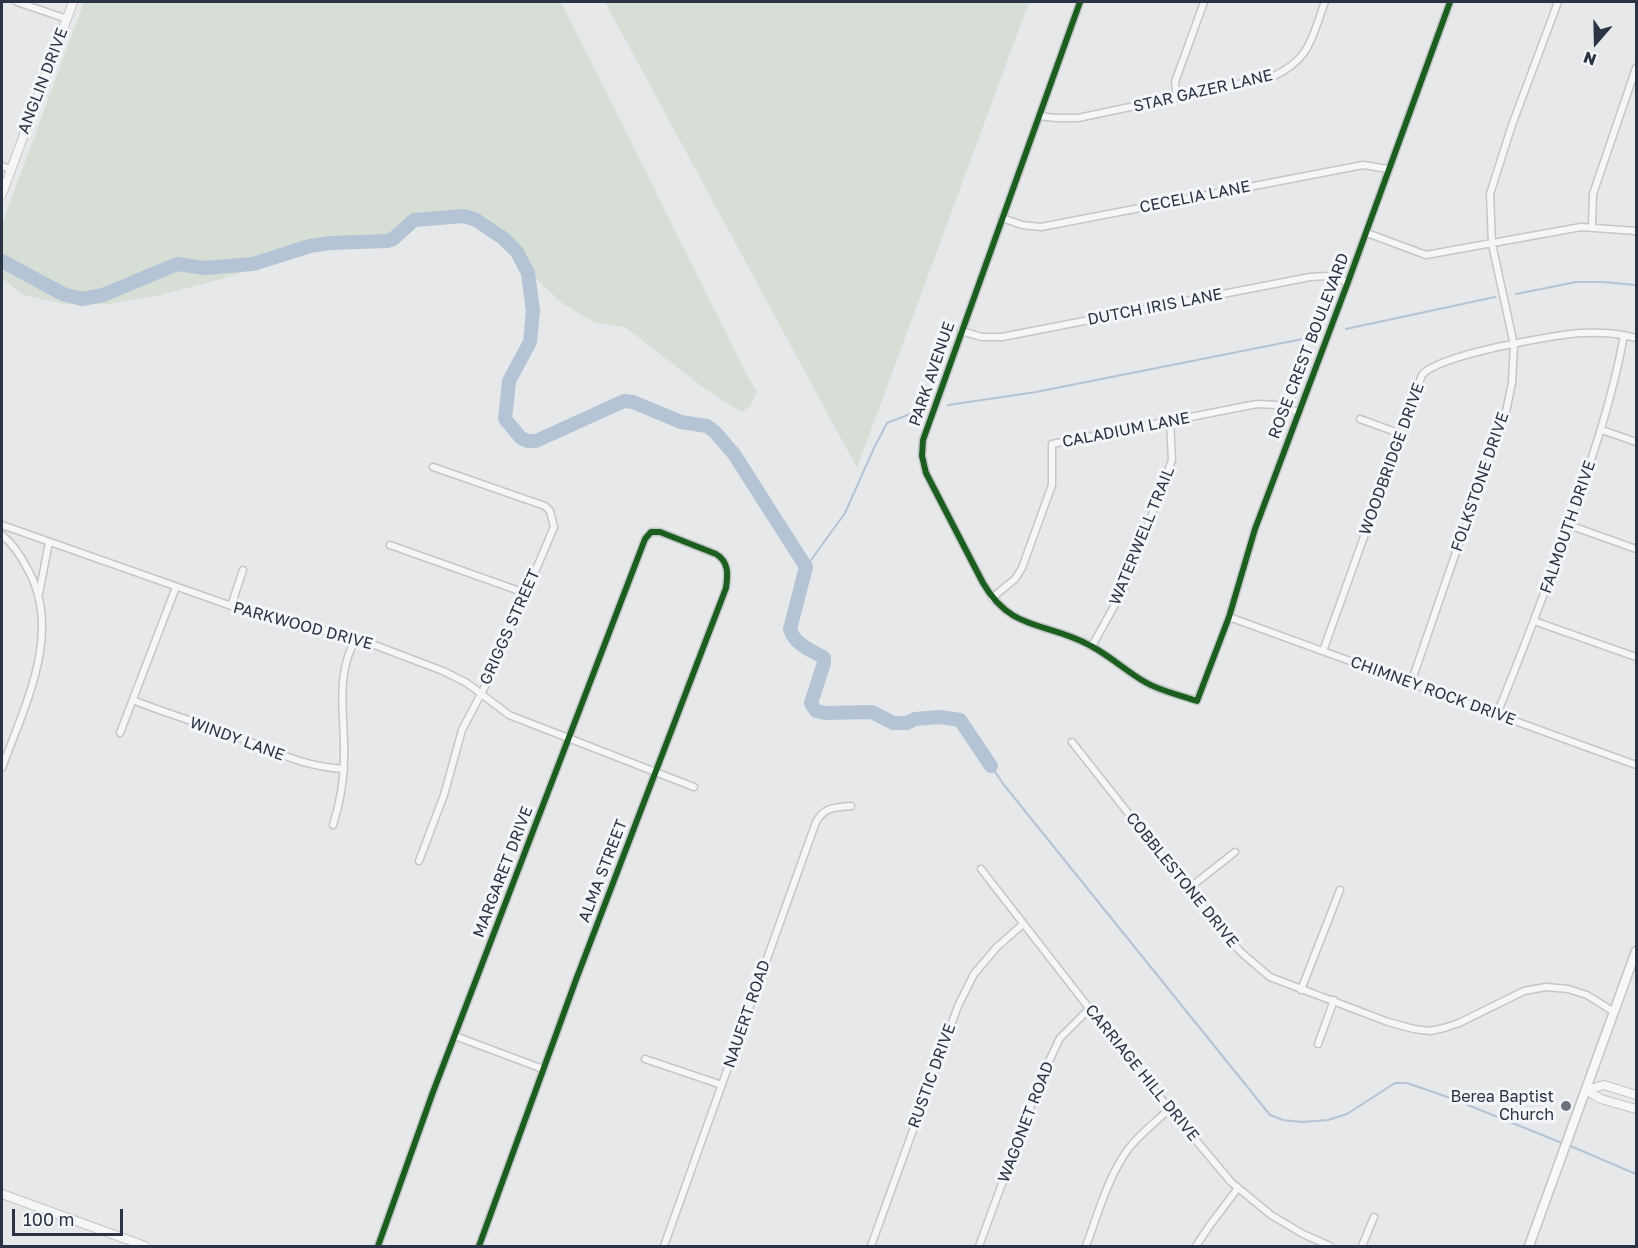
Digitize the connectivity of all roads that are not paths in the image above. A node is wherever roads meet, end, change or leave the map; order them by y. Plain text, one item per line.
1 (17, 2) edge
2 (73, 2) edge
3 (1080, 2) edge
4 (1204, 2) edge
5 (1324, 2) edge
6 (1449, 2) edge
7 (1558, 2) edge
8 (66, 19) junction
9 (1636, 68) edge
10 (1177, 98) junction
11 (1039, 116) junction
12 (2, 166) edge
13 (10, 169) junction
14 (1388, 170) junction
15 (2, 194) edge
16 (1002, 219) junction
17 (1592, 227) junction
18 (1636, 231) edge
19 (1366, 233) junction
20 (1492, 244) junction
21 (1348, 282) junction
22 (961, 331) junction
23 (1624, 335) junction
24 (1636, 338) edge
25 (1514, 345) junction
26 (1298, 412) junction
27 (1360, 419) dead end
28 (1170, 421) junction
29 (1602, 430) junction
30 (1401, 434) junction
31 (1636, 442) edge
32 (433, 467) dead end
33 (2, 525) edge
34 (1569, 525) junction
35 (2, 535) edge
36 (673, 536) joint
37 (48, 542) junction
38 (390, 545) dead end
39 (1636, 549) edge
40 (243, 570) dead end
41 (176, 586) junction
42 (525, 593) junction
43 (39, 595) junction
44 (992, 598) junction
45 (231, 606) junction
46 (1229, 617) junction
47 (1534, 621) junction
48 (356, 638) junction
49 (1092, 646) junction
50 (1323, 651) junction
51 (1636, 657) edge
52 (1412, 683) junction
53 (481, 693) junction
54 (133, 700) junction
55 (1197, 701) joint
56 (1497, 714) junction
57 (120, 733) dead end
58 (569, 739) junction
59 (1072, 742) dead end
60 (1636, 765) edge
61 (2, 768) edge
62 (344, 769) junction
63 (656, 771) junction
64 (694, 787) dead end
65 (851, 806) dead end
66 (333, 825) dead end
67 (1235, 852) dead end
68 (419, 861) dead end
69 (981, 869) dead end
70 (1188, 889) junction
71 (1340, 890) dead end
72 (1023, 924) junction
73 (1636, 951) edge
74 (1301, 990) junction
75 (1334, 1000) junction
76 (1089, 1009) junction
77 (1614, 1012) junction
78 (455, 1036) junction
79 (1318, 1044) dead end
80 (645, 1059) dead end
81 (543, 1069) junction
82 (722, 1085) junction
83 (1586, 1090) junction
84 (1636, 1095) edge
85 (1169, 1109) junction
86 (1636, 1109) edge
87 (1238, 1188) junction
88 (2, 1194) edge
89 (1374, 1217) dead end
90 (1310, 1238) junction
91 (145, 1246) edge
92 (378, 1246) edge
93 (479, 1246) edge
94 (664, 1246) edge
95 (871, 1246) edge
96 (979, 1246) edge
97 (1086, 1246) edge
98 (1196, 1246) edge
99 (1307, 1246) edge
100 (1330, 1246) edge
101 (1362, 1246) edge
102 (1529, 1246) edge

1 - 8 street
2 - 8 street, ANGLIN DRIVE
3 - 11 street, PARK AVENUE
4 - 10 street
5 - 10 street, STAR GAZER LANE
6 - 14 street, ROSE CREST BOULEVARD
7 - 20 street, FOLKSTONE DRIVE
8 - 13 street, ANGLIN DRIVE
9 - 17 street
10 - 11 street, STAR GAZER LANE
11 - 16 street, PARK AVENUE
12 - 13 street
13 - 15 street, ANGLIN DRIVE
14 - 16 street, CECELIA LANE
14 - 19 street, ROSE CREST BOULEVARD
16 - 22 street, PARK AVENUE
17 - 18 street
17 - 20 street
19 - 20 street
19 - 21 street, ROSE CREST BOULEVARD
20 - 25 street, FOLKSTONE DRIVE
21 - 22 street, DUTCH IRIS LANE
21 - 26 street, ROSE CREST BOULEVARD
22 - 44 street, PARK AVENUE
23 - 24 street, WOODBRIDGE DRIVE
23 - 25 street, WOODBRIDGE DRIVE
23 - 29 street, FALMOUTH DRIVE
25 - 30 street, WOODBRIDGE DRIVE
25 - 52 street, FOLKSTONE DRIVE
26 - 28 street, CALADIUM LANE
26 - 46 street, ROSE CREST BOULEVARD
27 - 30 street
28 - 44 street, CALADIUM LANE
28 - 49 street, WATERWELL TRAIL
29 - 31 street
29 - 34 street, FALMOUTH DRIVE
30 - 50 street, WOODBRIDGE DRIVE
32 - 42 street, GRIGGS STREET
33 - 37 street, PARKWOOD DRIVE
34 - 39 street
34 - 47 street, FALMOUTH DRIVE
35 - 43 street
36 - 58 street, MARGARET DRIVE
36 - 63 street, ALMA STREET
37 - 41 street, PARKWOOD DRIVE
37 - 43 street
38 - 42 street
40 - 45 street
41 - 45 street, PARKWOOD DRIVE
41 - 54 street
42 - 53 street, GRIGGS STREET
43 - 61 street
44 - 49 street, PARK AVENUE
45 - 48 street, PARKWOOD DRIVE
46 - 50 street, CHIMNEY ROCK DRIVE
46 - 55 street, ROSE CREST BOULEVARD
47 - 51 street
47 - 56 street, FALMOUTH DRIVE
48 - 53 street, PARKWOOD DRIVE
48 - 62 street
49 - 55 street, PARK AVENUE
50 - 52 street, CHIMNEY ROCK DRIVE
52 - 56 street, CHIMNEY ROCK DRIVE
53 - 58 street, PARKWOOD DRIVE
53 - 68 street, GRIGGS STREET
54 - 57 street
54 - 62 street, WINDY LANE
56 - 60 street, CHIMNEY ROCK DRIVE
58 - 63 street, PARKWOOD DRIVE
58 - 78 street, MARGARET DRIVE
59 - 70 street, COBBLESTONE DRIVE
62 - 66 street
63 - 64 street, PARKWOOD DRIVE
63 - 81 street, ALMA STREET
65 - 82 street, NAUERT ROAD
67 - 70 street
69 - 72 street, CARRIAGE HILL DRIVE
70 - 74 street, COBBLESTONE DRIVE
71 - 74 street
72 - 76 street, CARRIAGE HILL DRIVE
72 - 95 street, RUSTIC DRIVE
73 - 77 main road
74 - 75 street, COBBLESTONE DRIVE
75 - 77 street, COBBLESTONE DRIVE
75 - 79 street
76 - 85 street, CARRIAGE HILL DRIVE
76 - 96 street, WAGONET ROAD
77 - 83 main road
78 - 81 street
78 - 92 street, MARGARET DRIVE
80 - 82 street
81 - 93 street, ALMA STREET
82 - 94 street, NAUERT ROAD
83 - 84 street
83 - 86 street
83 - 102 main road
85 - 87 street, CARRIAGE HILL DRIVE
85 - 97 street
87 - 90 street, CARRIAGE HILL DRIVE
87 - 98 street
88 - 91 street
89 - 101 street
90 - 99 street
90 - 100 street, CARRIAGE HILL DRIVE

